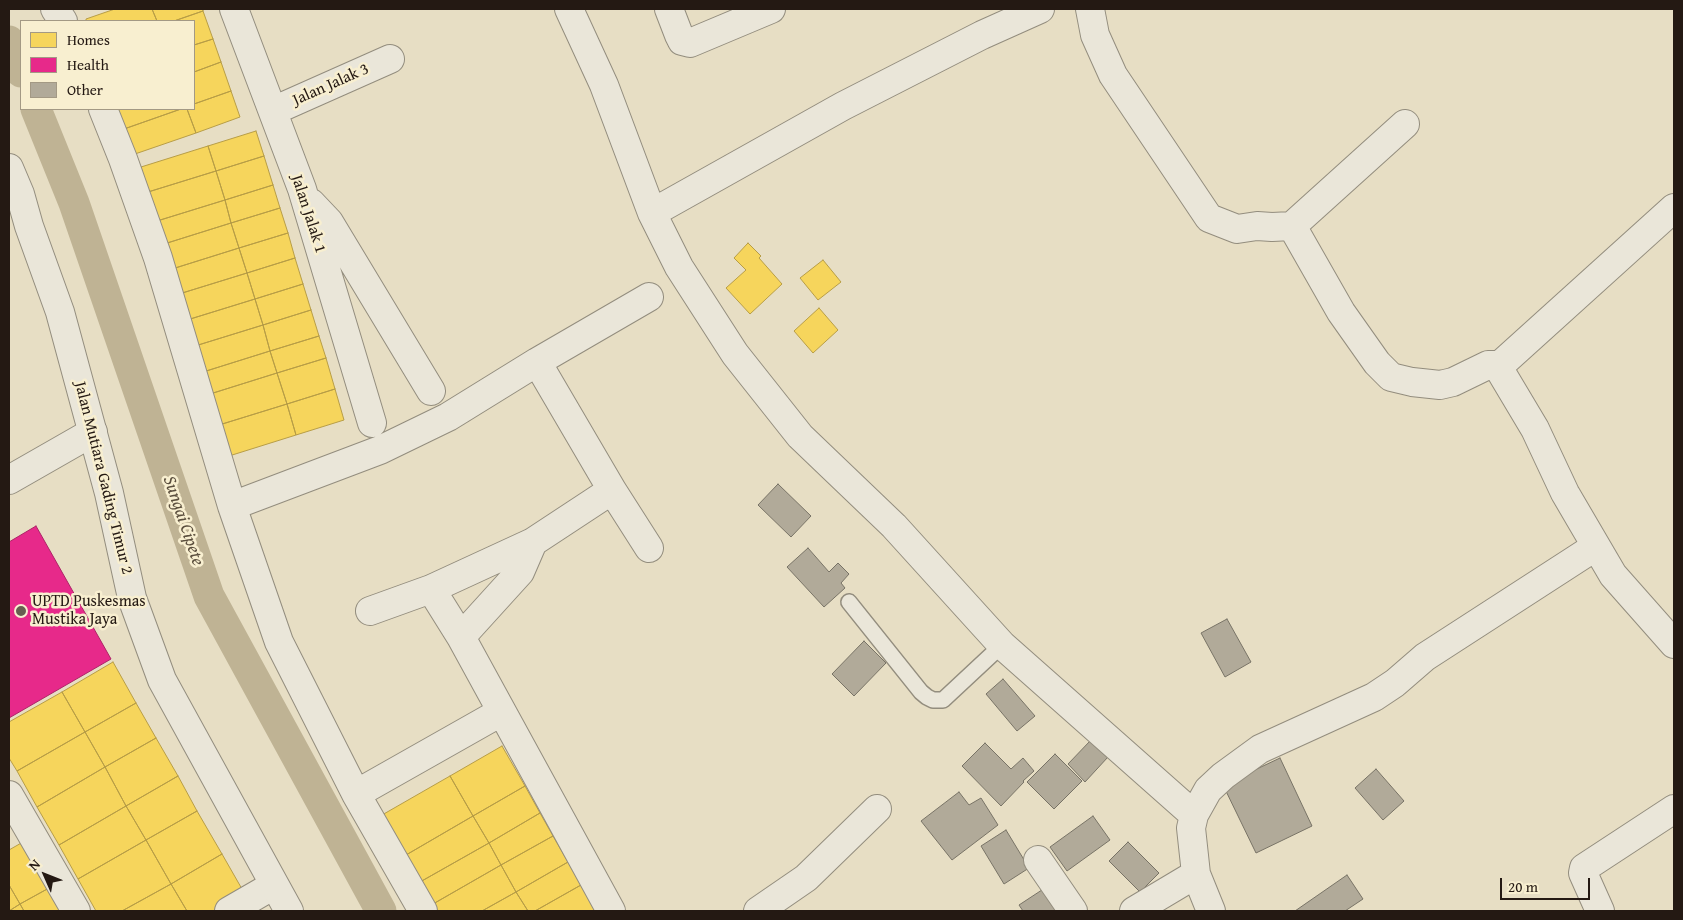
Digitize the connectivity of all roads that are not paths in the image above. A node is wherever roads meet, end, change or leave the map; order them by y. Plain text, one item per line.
1 (55, 9) edge
2 (234, 9) edge
3 (569, 9) edge
4 (669, 9) edge
5 (771, 9) edge
6 (1040, 9) edge
7 (1090, 9) edge
8 (62, 20) edge
9 (390, 59) dead end
10 (103, 110) edge
11 (273, 111) junction
12 (1405, 124) dead end
13 (9, 168) edge
14 (302, 189) junction
15 (1674, 208) edge
16 (652, 213) junction
17 (1292, 226) junction
18 (649, 297) dead end
19 (537, 362) junction
20 (1498, 367) junction
21 (432, 391) dead end
22 (372, 423) dead end
23 (93, 432) junction
24 (9, 480) edge
25 (612, 490) junction
26 (232, 506) junction
27 (533, 542) junction
28 (1595, 547) junction
29 (648, 548) dead end
30 (431, 589) junction
31 (849, 602) dead end
32 (370, 611) dead end
33 (462, 637) junction
34 (1674, 644) edge
35 (1002, 645) junction
36 (501, 712) junction
37 (356, 794) junction
38 (877, 809) dead end
39 (1674, 809) edge
40 (13, 810) edge
41 (1194, 815) junction
42 (1038, 860) dead end
43 (1196, 874) junction
44 (274, 885) junction
45 (76, 911) edge
46 (229, 911) edge
47 (290, 911) edge
48 (423, 911) edge
49 (610, 911) edge
50 (758, 911) edge
51 (1073, 911) edge
52 (1134, 911) edge
53 (1211, 911) edge
54 (1600, 911) edge

1 - 8 street
2 - 11 street, Jalan Jalak 1
3 - 16 street
4 - 5 street
6 - 16 street
7 - 17 street
9 - 11 street, Jalan Jalak 3
10 - 26 street
11 - 14 street, Jalan Jalak 1
12 - 17 street
13 - 23 street, Jalan Mutiara Gading Timur 2
14 - 21 street
14 - 22 street, Jalan Jalak 1
15 - 20 street
16 - 35 street
17 - 20 street
18 - 19 street
19 - 25 street
19 - 26 street
20 - 28 street
23 - 24 street
23 - 44 street, Jalan Mutiara Gading Timur 2
25 - 27 street
25 - 29 street
26 - 37 street
27 - 30 street
27 - 33 street
28 - 34 street
28 - 41 street
30 - 32 street
30 - 33 street
31 - 35 lane
33 - 36 street
35 - 41 street
36 - 37 street
36 - 49 street
37 - 48 street
38 - 50 street
39 - 54 street
40 - 45 street
41 - 43 street
42 - 51 street
43 - 52 street
43 - 53 street
44 - 46 street
44 - 47 street, Jalan Mutiara Gading Timur 2

